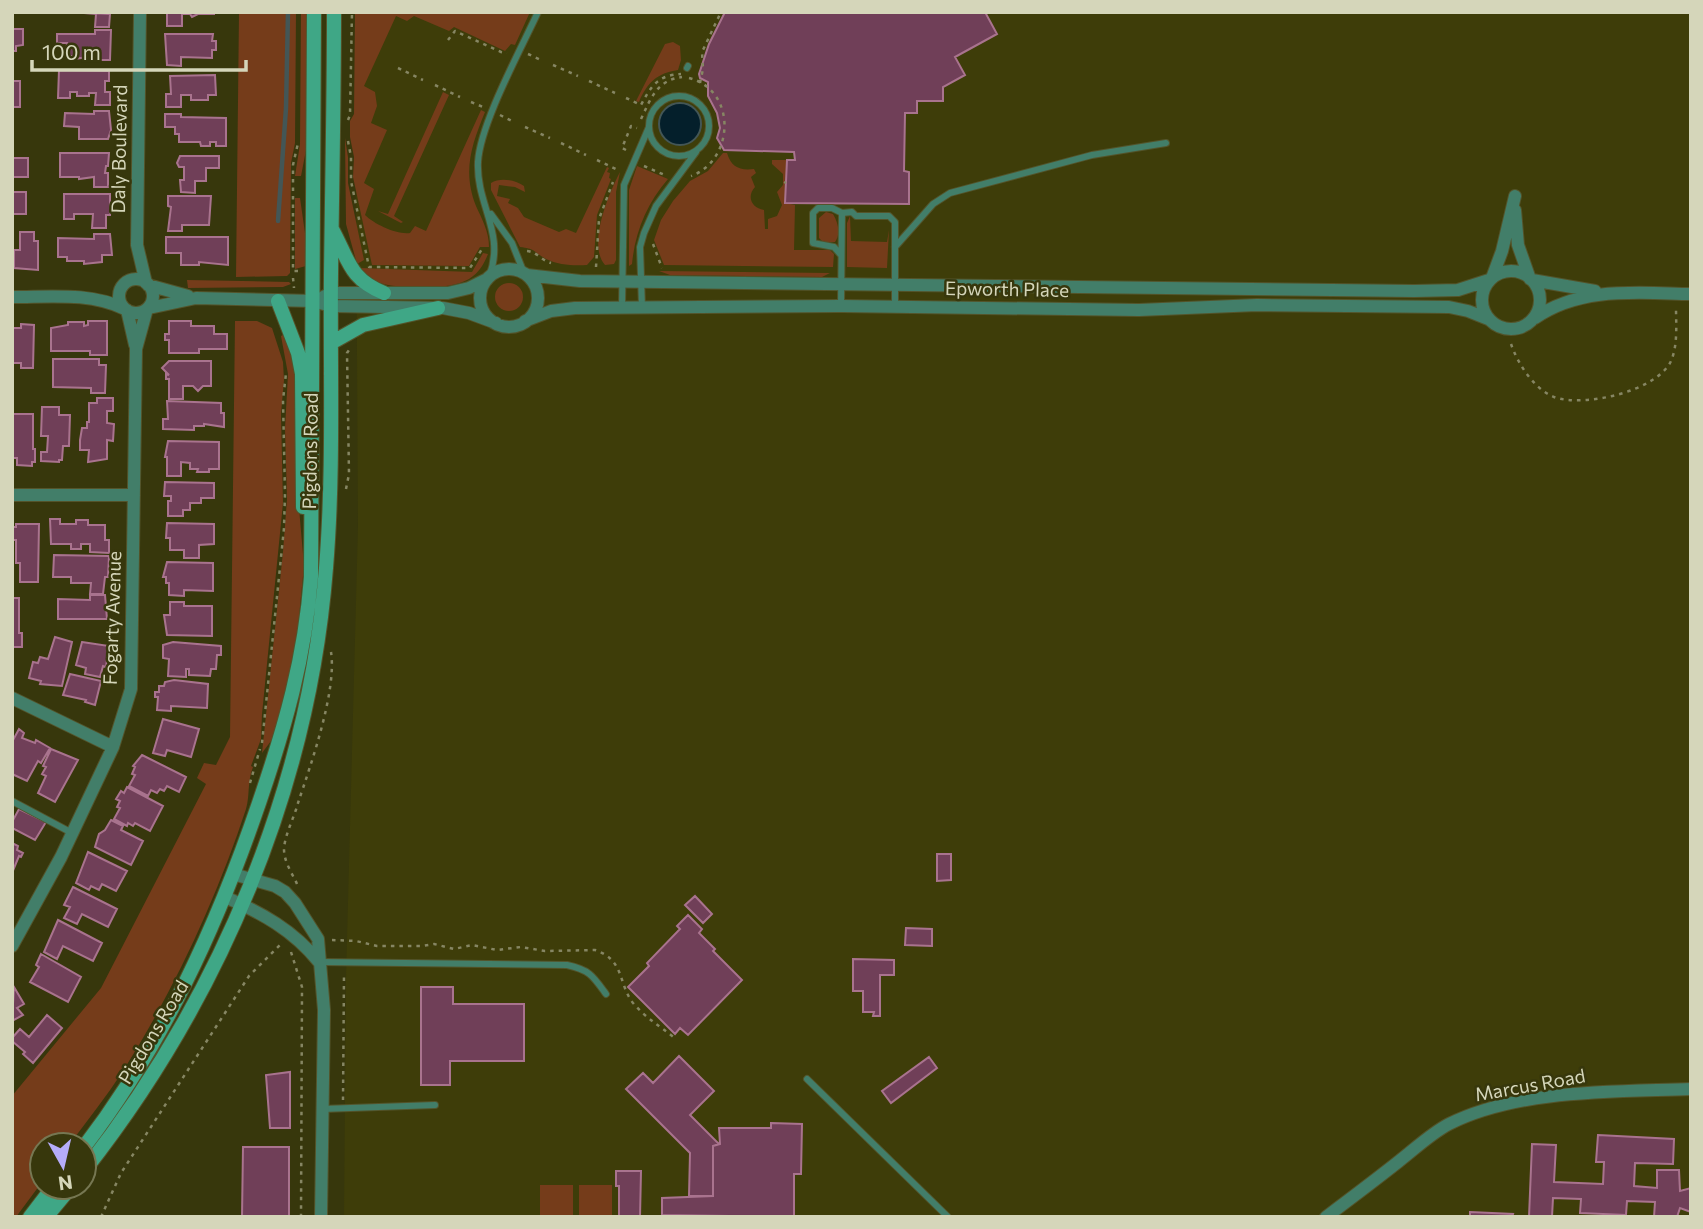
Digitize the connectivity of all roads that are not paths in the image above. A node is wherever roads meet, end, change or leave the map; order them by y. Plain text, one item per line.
1 (140, 12) edge
2 (314, 12) edge
3 (334, 12) edge
4 (538, 12) edge
5 (649, 127) junction
6 (1166, 143) dead end
7 (699, 148) junction
8 (488, 210) junction
9 (842, 213) junction
10 (331, 228) junction
11 (137, 245) junction
12 (895, 247) junction
13 (841, 255) junction
14 (525, 274) junction
15 (488, 278) junction
16 (1490, 279) junction
17 (1531, 280) junction
18 (621, 282) junction
19 (641, 282) junction
20 (147, 284) junction
21 (841, 284) junction
22 (124, 285) junction
23 (895, 285) junction
24 (384, 293) junction
25 (1612, 293) junction
26 (1691, 294) edge
27 (12, 297) edge
28 (85, 297) junction
29 (195, 298) junction
30 (331, 300) junction
31 (278, 301) junction
32 (313, 301) junction
33 (841, 306) junction
34 (622, 307) junction
35 (642, 307) junction
36 (895, 307) junction
37 (438, 308) junction
38 (148, 309) junction
39 (126, 310) junction
40 (1488, 319) junction
41 (1533, 319) junction
42 (525, 321) junction
43 (496, 323) junction
44 (1511, 329) junction
45 (331, 343) junction
46 (1511, 344) road end
47 (136, 349) junction
48 (12, 495) edge
49 (134, 495) junction
50 (311, 560) junction
51 (12, 698) edge
52 (113, 747) junction
53 (12, 801) edge
54 (72, 833) junction
55 (233, 873) junction
56 (253, 880) junction
57 (225, 897) junction
58 (243, 905) junction
59 (12, 946) edge
60 (319, 962) junction
61 (606, 994) dead end
62 (807, 1079) dead end
63 (1691, 1089) edge
64 (435, 1105) dead end
65 (322, 1109) junction
66 (95, 1131) edge
67 (98, 1151) edge
68 (42, 1201) edge
69 (59, 1201) edge
70 (30, 1217) edge
71 (46, 1217) edge
72 (321, 1217) edge
73 (948, 1217) edge
74 (1326, 1217) edge

1 - 11 street, Daly Boulevard
2 - 32 street, Pigdons Road
3 - 10 street, Pigdons Road
4 - 8 lane
5 - 7 lane
5 - 7 lane
5 - 18 lane
6 - 12 lane
7 - 19 lane
8 - 14 lane
8 - 15 lane
9 - 12 lane
9 - 13 lane
9 - 13 lane
10 - 24 street
10 - 30 street, Pigdons Road
11 - 20 street, Daly Boulevard
11 - 22 street, Daly Boulevard
12 - 23 lane
13 - 21 lane
14 - 15 street
14 - 18 street, Epworth Place
14 - 42 street
15 - 24 street
15 - 43 street
16 - 17 street
16 - 17 street
16 - 23 street, Epworth Place
16 - 40 street
17 - 25 street
17 - 41 street
18 - 19 street, Epworth Place
18 - 34 lane
19 - 21 street, Epworth Place
19 - 35 lane
20 - 22 street
20 - 29 street
20 - 38 street
21 - 23 street, Epworth Place
21 - 33 lane
22 - 28 street
22 - 39 street
23 - 36 lane
24 - 30 street
25 - 26 street
25 - 41 street
27 - 28 street
28 - 39 street
29 - 31 street
29 - 38 street
30 - 32 street
30 - 37 street
30 - 45 street, Pigdons Road
31 - 32 street
31 - 50 street
32 - 50 street, Pigdons Road
33 - 35 street, Epworth Place
33 - 36 street, Epworth Place
34 - 35 street, Epworth Place
34 - 42 street, Epworth Place
36 - 40 street, Epworth Place
37 - 43 street
37 - 45 street
38 - 39 street
38 - 47 street
39 - 47 street
40 - 44 street
41 - 44 street
42 - 43 street
44 - 46 street
45 - 56 street, Pigdons Road
47 - 49 street, Fogarty Avenue
48 - 49 street
49 - 52 street, Fogarty Avenue
50 - 55 street, Pigdons Road
51 - 52 street
52 - 54 street, Fogarty Avenue
53 - 54 lane
54 - 59 street, Fogarty Avenue
55 - 56 street
55 - 57 street, Pigdons Road
56 - 58 street, Pigdons Road
56 - 60 street
57 - 58 street
57 - 66 street, Pigdons Road
58 - 60 street
58 - 67 street, Pigdons Road
60 - 61 lane
60 - 65 street
62 - 73 lane
63 - 74 street, Marcus Road
64 - 65 lane
65 - 72 street
68 - 70 street
69 - 71 street

